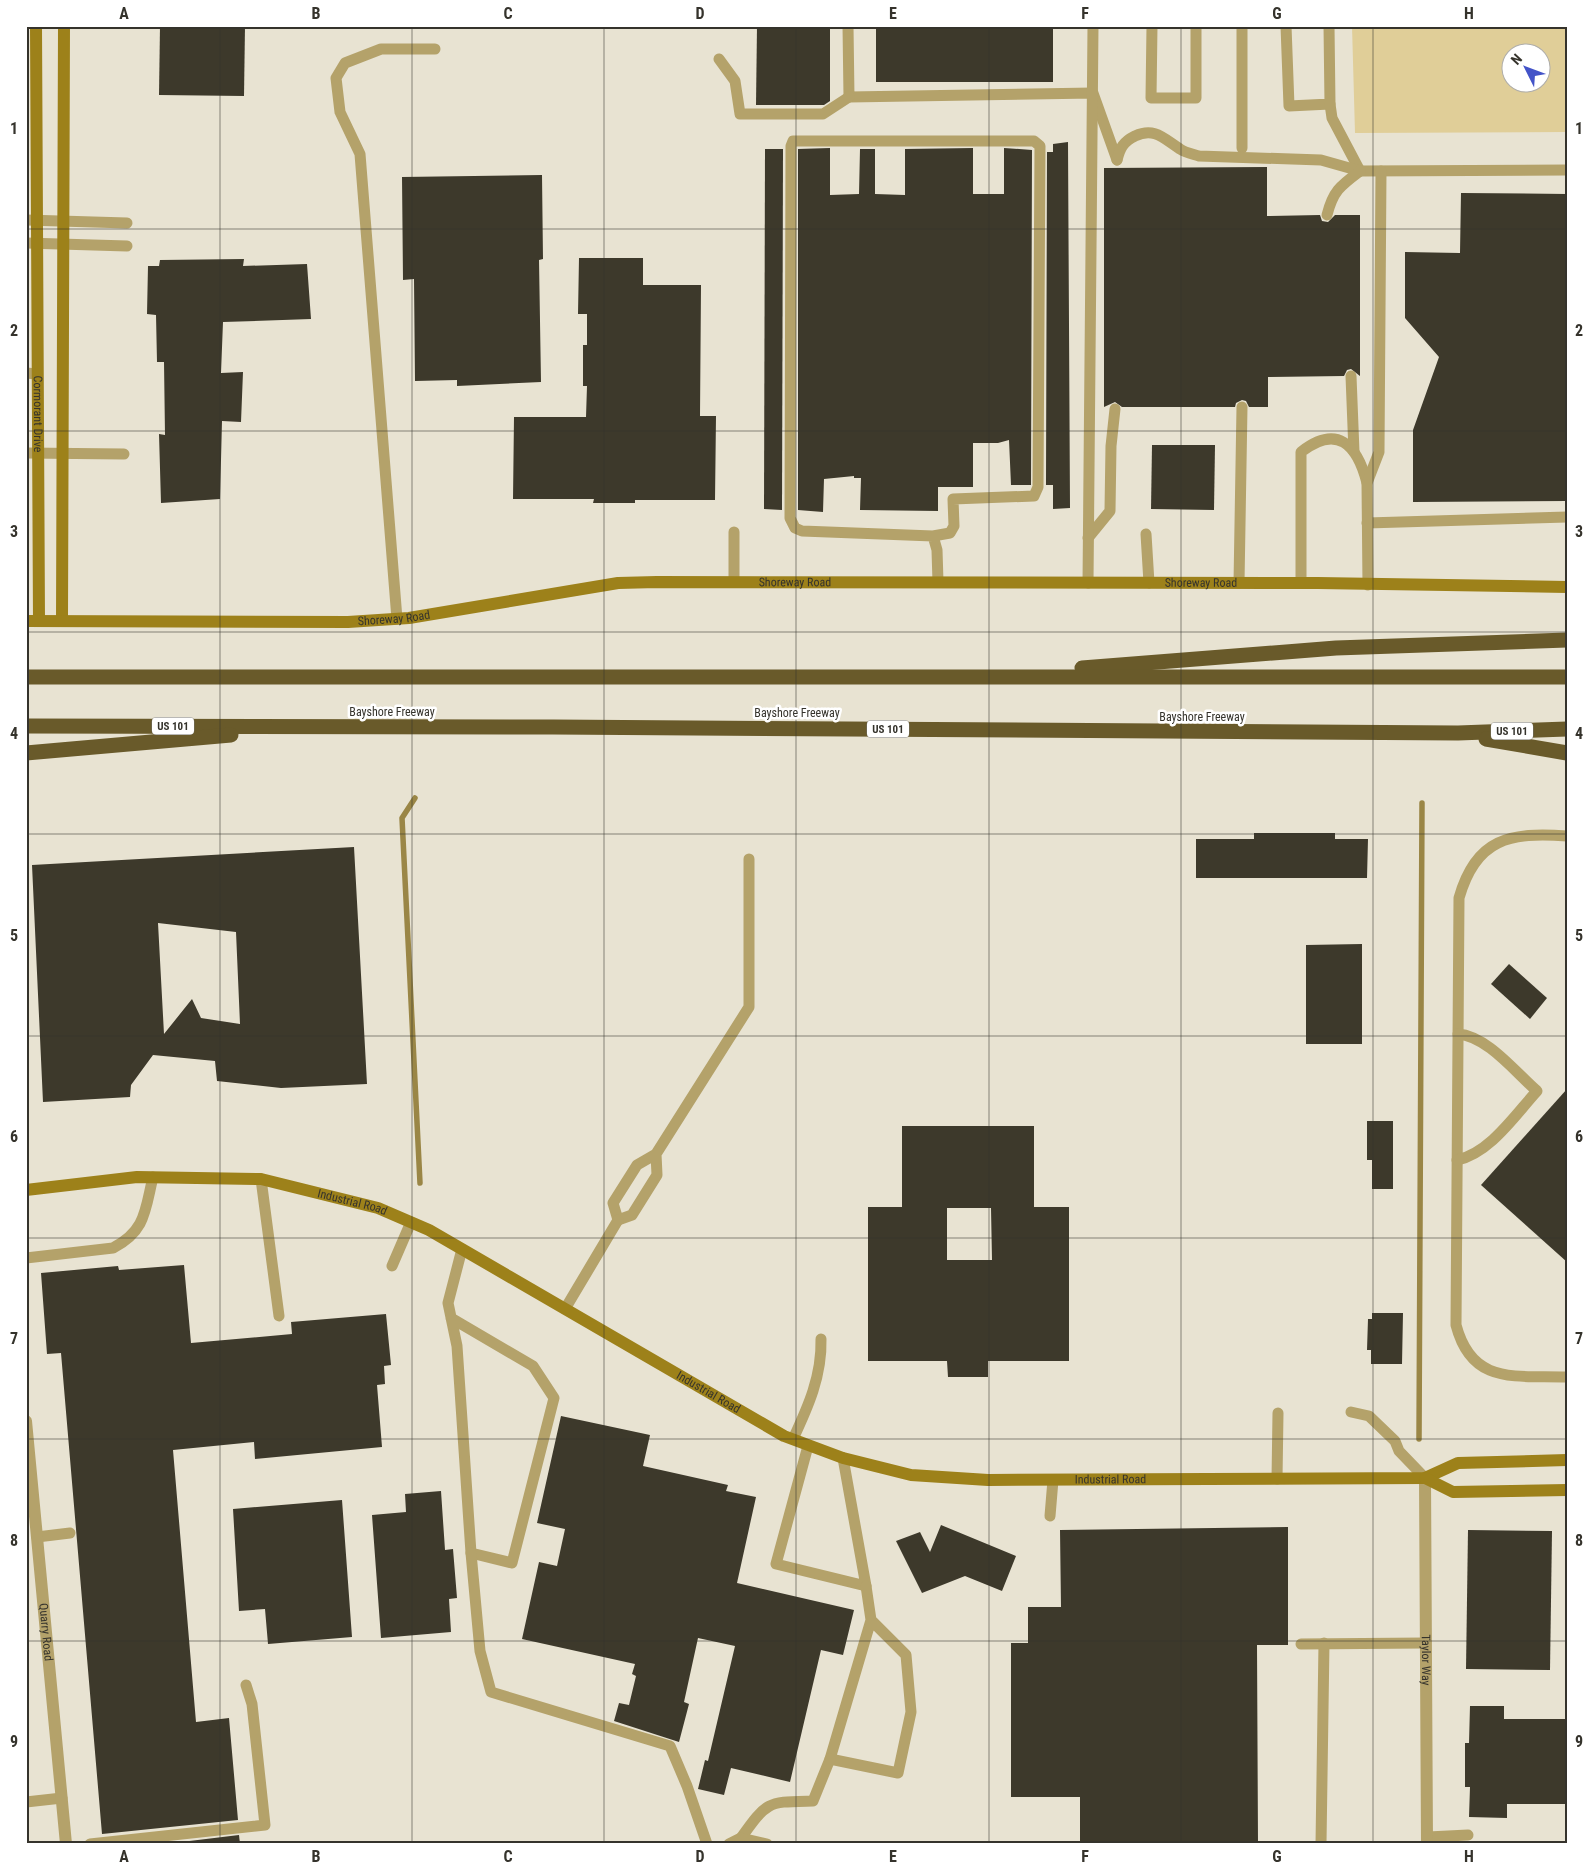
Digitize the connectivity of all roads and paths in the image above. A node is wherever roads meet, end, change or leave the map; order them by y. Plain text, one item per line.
1 (36, 26) edge
2 (64, 26) edge
3 (848, 26) edge
4 (1093, 26) edge
5 (1152, 26) edge
6 (1196, 26) edge
7 (1242, 26) edge
8 (1286, 26) edge
9 (1329, 26) edge
10 (435, 50) dead end
11 (719, 59) dead end
12 (1093, 93) junction
13 (849, 96) junction
14 (1330, 104) junction
15 (1242, 148) dead end
16 (1567, 170) edge
17 (1360, 171) junction
18 (1381, 171) junction
19 (1328, 215) dead end
20 (31, 220) edge
21 (64, 221) junction
22 (127, 223) dead end
23 (32, 243) edge
24 (64, 244) junction
25 (127, 246) dead end
26 (32, 374) edge
27 (1351, 376) dead end
28 (1242, 407) dead end
29 (1114, 409) dead end
30 (1354, 452) junction
31 (32, 453) edge
32 (63, 453) junction
33 (124, 454) dead end
34 (1367, 483) junction
35 (1567, 517) edge
36 (1367, 523) junction
37 (734, 532) dead end
38 (1146, 534) dead end
39 (933, 536) junction
40 (1088, 538) junction
41 (734, 582) junction
42 (938, 582) junction
43 (1088, 583) junction
44 (1149, 583) junction
45 (1239, 583) junction
46 (1301, 583) junction
47 (1368, 585) junction
48 (1567, 587) edge
49 (397, 618) junction
50 (62, 620) junction
51 (33, 621) edge
52 (1567, 640) edge
53 (26, 677) edge
54 (966, 677) junction
55 (1567, 677) edge
56 (26, 726) edge
57 (319, 726) junction
58 (1567, 730) edge
59 (1458, 734) junction
60 (26, 753) edge
61 (1567, 753) edge
62 (1567, 836) edge
63 (749, 859) dead end
64 (1458, 1034) junction
65 (656, 1154) junction
66 (1457, 1160) junction
67 (153, 1177) junction
68 (261, 1179) junction
69 (26, 1190) edge
70 (618, 1220) junction
71 (411, 1222) junction
72 (462, 1249) junction
73 (26, 1258) edge
74 (392, 1266) dead end
75 (565, 1309) junction
76 (279, 1316) dead end
77 (451, 1318) junction
78 (821, 1339) dead end
79 (1567, 1377) edge
80 (1351, 1412) dead end
81 (1278, 1413) dead end
82 (26, 1421) edge
83 (793, 1440) junction
84 (808, 1446) junction
85 (844, 1458) junction
86 (1567, 1460) edge
87 (1425, 1478) junction
88 (1277, 1479) junction
89 (1053, 1480) junction
90 (1567, 1490) edge
91 (1050, 1516) dead end
92 (70, 1533) dead end
93 (37, 1537) junction
94 (471, 1553) junction
95 (866, 1586) junction
96 (871, 1620) junction
97 (1324, 1643) junction
98 (1424, 1643) junction
99 (1301, 1644) dead end
100 (246, 1685) dead end
101 (830, 1759) junction
102 (62, 1798) junction
103 (26, 1802) edge
104 (1468, 1836) dead end
105 (741, 1838) junction
106 (1428, 1840) edge
107 (66, 1844) edge
108 (90, 1844) edge
109 (707, 1844) edge
110 (729, 1844) edge
111 (767, 1844) edge
112 (1321, 1844) edge

1 - 20 street, Cormorant Drive
2 - 21 street, Cormorant Drive
3 - 13 lane
4 - 12 lane
5 - 6 lane
7 - 15 lane
8 - 14 lane
9 - 14 lane
10 - 49 lane
11 - 13 lane
12 - 13 lane
12 - 17 lane
12 - 40 lane
14 - 17 lane
16 - 18 lane
17 - 18 lane
17 - 19 lane
18 - 34 lane
20 - 21 lane
20 - 23 street, Cormorant Drive
21 - 22 lane
21 - 24 street, Cormorant Drive
23 - 24 lane
23 - 26 street, Cormorant Drive
24 - 25 lane
24 - 32 street, Cormorant Drive
26 - 31 street, Cormorant Drive
27 - 30 lane
28 - 45 lane
29 - 40 lane
30 - 34 lane
30 - 46 lane
31 - 32 lane
31 - 51 street, Cormorant Drive
32 - 33 lane
32 - 50 street, Cormorant Drive
34 - 36 lane
35 - 36 lane
36 - 47 lane
37 - 41 lane
38 - 44 lane
39 - 39 lane
39 - 42 lane
40 - 43 lane
41 - 42 street, Shoreway Road
41 - 49 street, Shoreway Road
42 - 43 street, Shoreway Road
43 - 44 street, Shoreway Road
44 - 45 street, Shoreway Road
45 - 46 street, Shoreway Road
46 - 47 street, Shoreway Road
47 - 48 street, Shoreway Road
49 - 50 street, Shoreway Road
50 - 51 street, Shoreway Road
52 - 54 highway
53 - 54 highway
54 - 55 highway
56 - 57 highway, Bayshore Freeway / US 101
57 - 59 highway, Bayshore Freeway / US 101
57 - 60 highway
58 - 59 highway, Bayshore Freeway / US 101
59 - 61 highway
62 - 64 lane
63 - 65 lane
64 - 66 lane
64 - 66 lane
65 - 70 lane
65 - 70 lane
66 - 79 lane
67 - 68 street, Industrial Road
67 - 69 street, Industrial Road
67 - 73 lane
68 - 71 street, Industrial Road
68 - 76 lane
70 - 75 lane
71 - 72 street, Industrial Road
71 - 74 lane
72 - 75 street, Industrial Road
72 - 77 lane
75 - 83 street, Industrial Road
77 - 94 lane
77 - 94 lane
78 - 83 lane
80 - 87 lane
81 - 88 lane
82 - 93 street, Quarry Road
83 - 84 street, Industrial Road
84 - 85 street, Industrial Road
84 - 95 lane
85 - 89 street, Industrial Road
85 - 95 lane
86 - 87 street, Industrial Road
87 - 88 street, Industrial Road
87 - 90 street, Industrial Road
87 - 98 street, Taylor Way
88 - 89 street, Industrial Road
89 - 91 lane
92 - 93 lane
93 - 102 street, Quarry Road
94 - 109 lane
95 - 96 lane
96 - 101 lane
96 - 101 lane
97 - 98 lane
97 - 99 lane
97 - 112 lane
98 - 106 street, Taylor Way
100 - 108 lane
101 - 105 lane
102 - 103 lane
102 - 107 street, Quarry Road
104 - 106 lane
105 - 110 lane
105 - 111 lane

